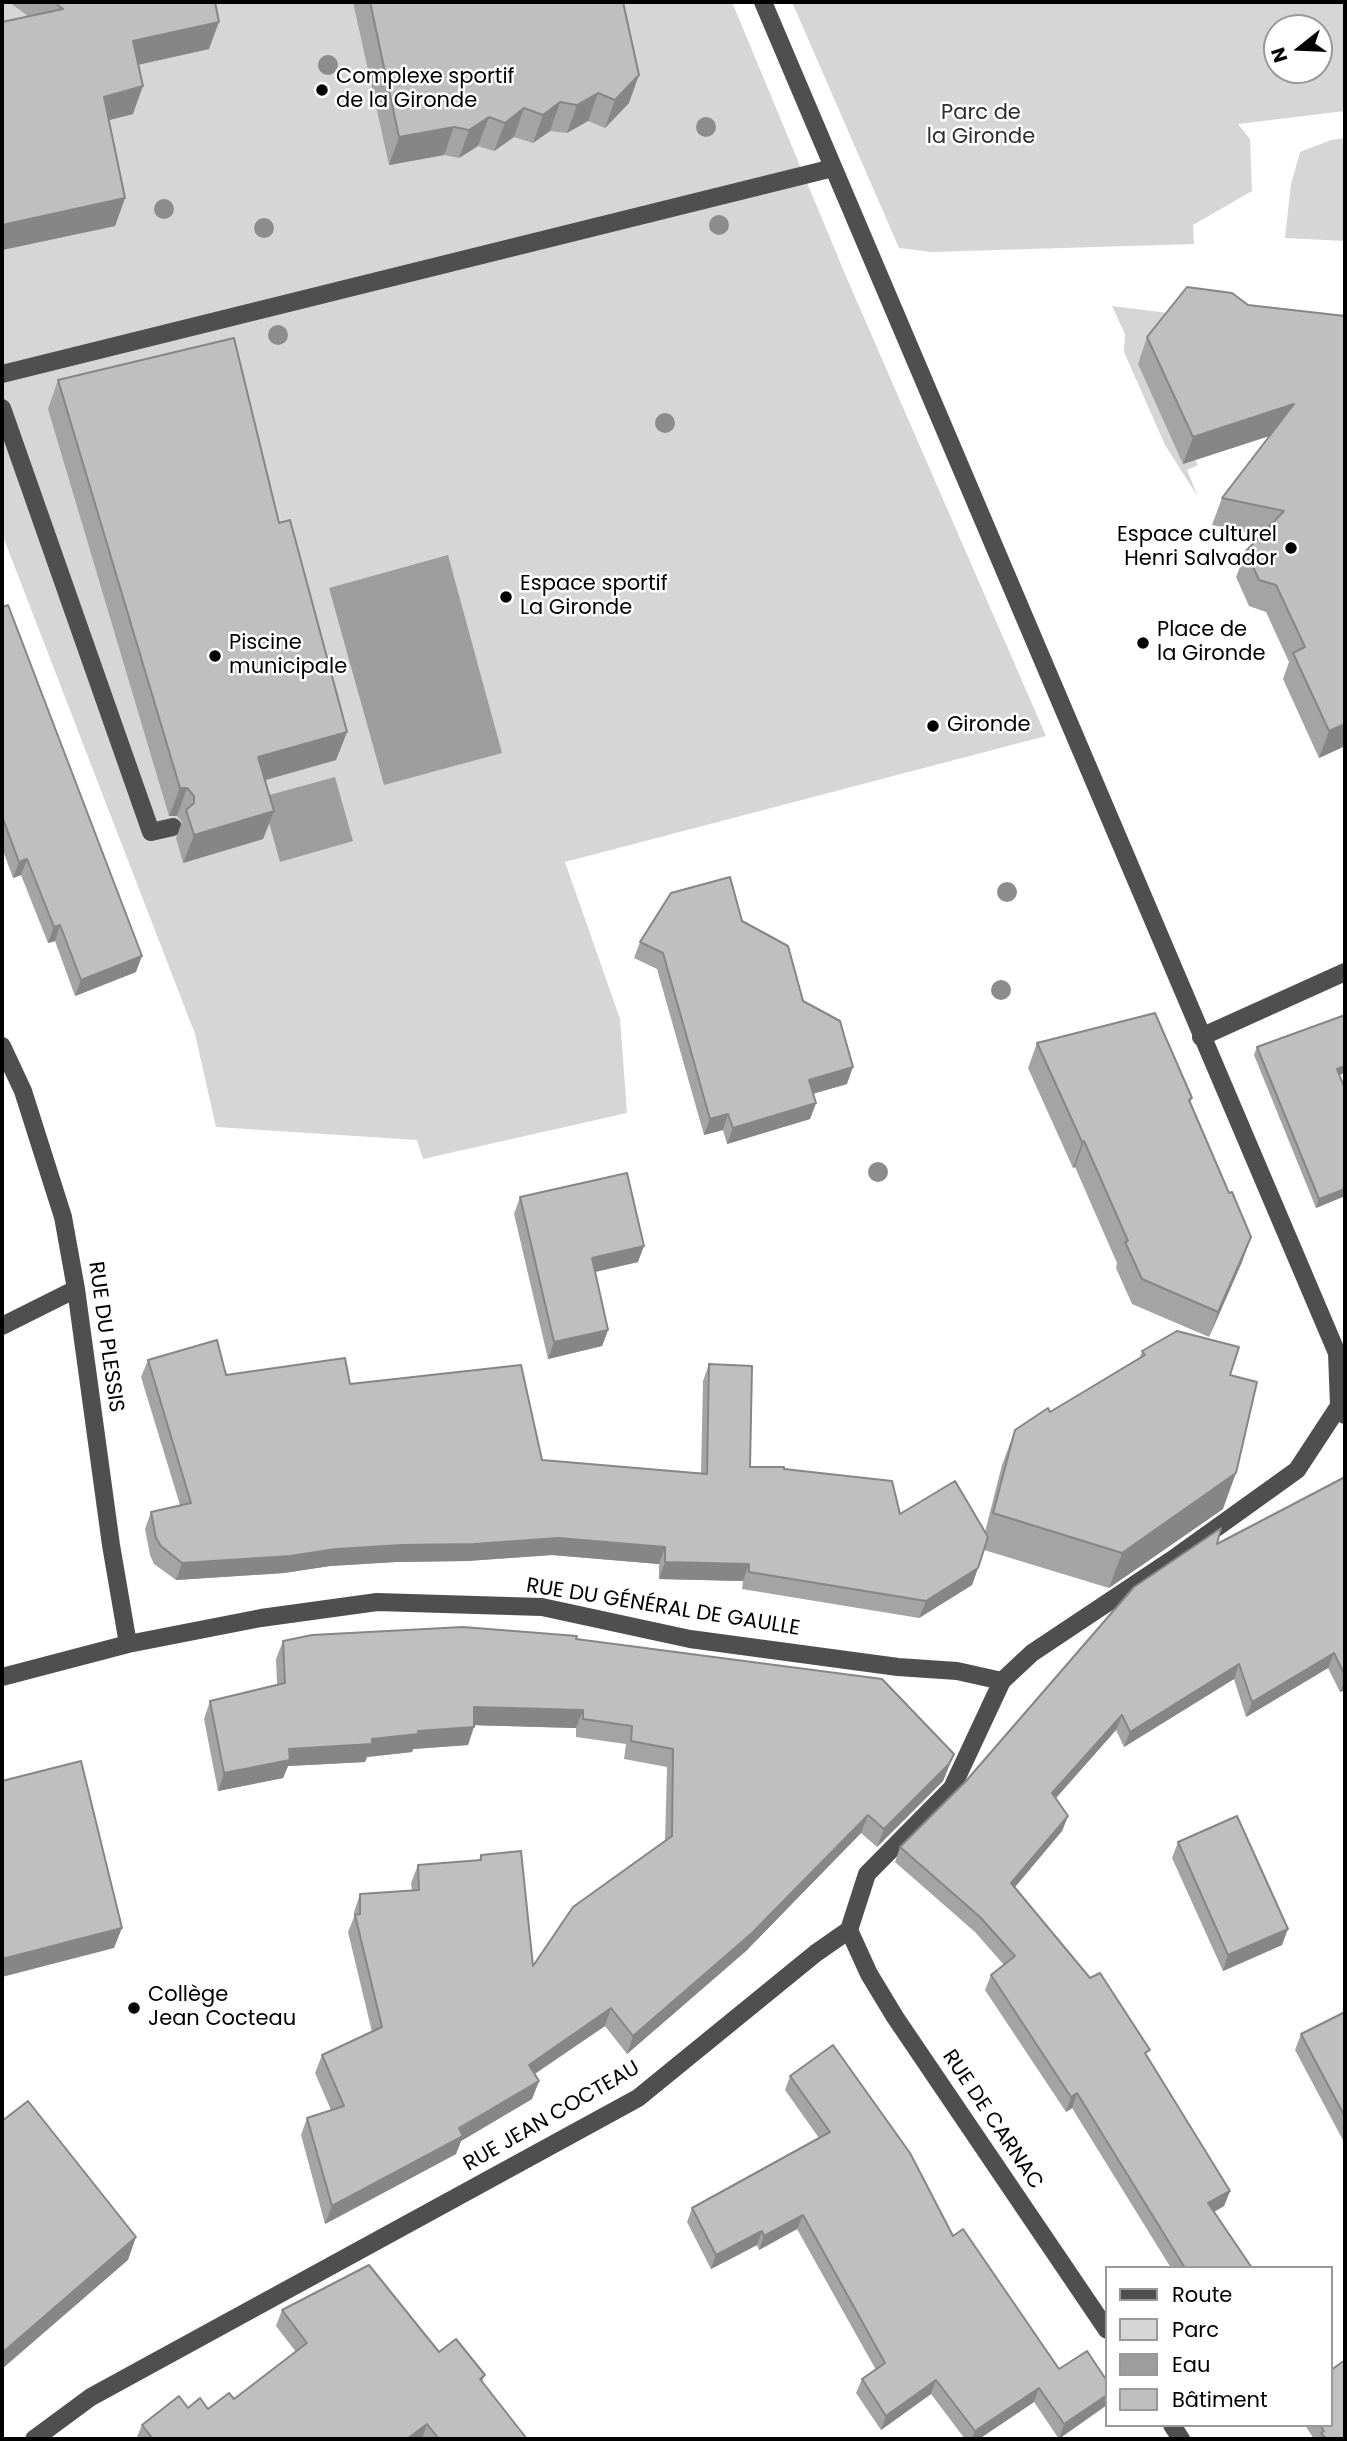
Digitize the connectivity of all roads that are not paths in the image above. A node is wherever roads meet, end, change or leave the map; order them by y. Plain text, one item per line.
1 (762, 2) edge
2 (833, 168) junction
3 (2, 374) edge
4 (2, 408) edge
5 (173, 827) dead end
6 (1345, 972) edge
7 (1202, 1037) junction
8 (2, 1046) edge
9 (76, 1289) junction
10 (2, 1326) edge
11 (1343, 1409) edge
12 (128, 1644) junction
13 (2, 1677) edge
14 (1002, 1681) junction
15 (849, 1930) junction
16 (1106, 2329) edge
17 (34, 2439) edge

1 - 2 street
2 - 3 street
2 - 7 street
4 - 5 street
6 - 7 street
7 - 11 street
8 - 9 street, RUE DU PLESSIS
9 - 10 street
9 - 12 street, RUE DU PLESSIS
11 - 14 street
12 - 13 street, RUE DU GÉNÉRAL DE GAULLE
12 - 14 street, RUE DU GÉNÉRAL DE GAULLE
14 - 15 street
15 - 16 street, RUE DE CARNAC
15 - 17 street, RUE JEAN COCTEAU

